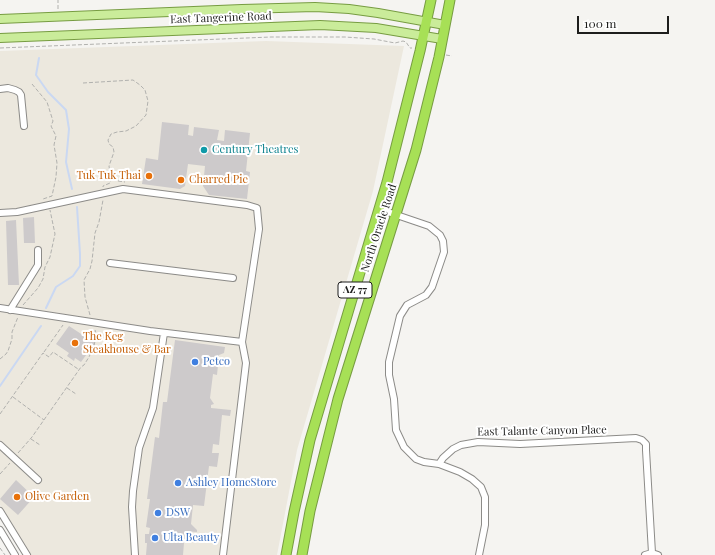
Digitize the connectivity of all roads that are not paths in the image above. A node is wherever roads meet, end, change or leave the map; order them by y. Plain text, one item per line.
1 (431, 0) edge
2 (450, 0) edge
3 (0, 19) edge
4 (427, 21) junction
5 (445, 24) junction
6 (424, 36) junction
7 (0, 38) edge
8 (442, 39) junction
9 (0, 89) edge
10 (24, 126) dead end
11 (379, 209) junction
12 (0, 213) edge
13 (396, 214) junction
14 (38, 250) dead end
15 (110, 263) dead end
16 (233, 278) dead end
17 (0, 308) edge
18 (10, 310) junction
19 (164, 333) junction
20 (242, 342) junction
21 (0, 445) edge
22 (439, 464) junction
23 (38, 480) dead end
24 (0, 511) edge
25 (0, 530) edge
26 (655, 554) edge
27 (15, 555) edge
28 (27, 555) edge
29 (135, 555) edge
30 (223, 555) edge
31 (286, 555) edge
32 (302, 555) edge
33 (479, 555) edge
34 (645, 555) edge

1 - 4 highway, North Oracle Road / AZ 77
2 - 5 highway, North Oracle Road / AZ 77
3 - 4 main road, East Tangerine Road
4 - 5 main road, East Tangerine Road
4 - 6 highway, North Oracle Road / AZ 77
5 - 8 highway, North Oracle Road / AZ 77
6 - 7 main road, East Tangerine Road
6 - 8 main road, East Tangerine Road
6 - 11 highway, North Oracle Road / AZ 77
8 - 13 highway, North Oracle Road / AZ 77
9 - 10 street
11 - 13 street
11 - 31 highway, North Oracle Road / AZ 77
12 - 20 street
13 - 22 street
13 - 32 highway, North Oracle Road / AZ 77
14 - 18 street
15 - 16 street
17 - 18 street
18 - 19 street
19 - 20 street
19 - 29 street
20 - 30 street
21 - 23 street
22 - 26 street, East Talante Canyon Place
22 - 33 street
24 - 28 street
25 - 27 street
26 - 34 street, East Talante Canyon Place

